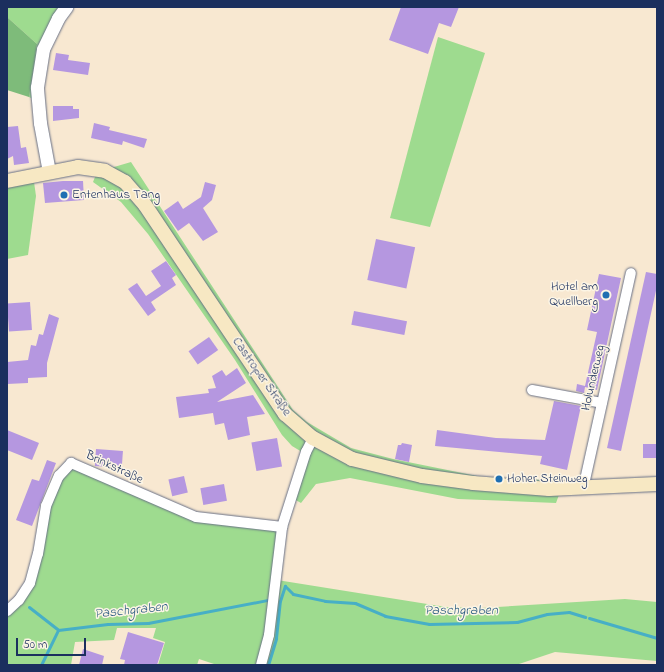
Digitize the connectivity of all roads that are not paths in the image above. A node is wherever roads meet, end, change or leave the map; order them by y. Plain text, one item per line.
1 (66, 7) edge
2 (49, 172) junction
3 (7, 182) edge
4 (631, 273) dead end
5 (532, 390) dead end
6 (602, 403) junction
7 (313, 438) junction
8 (657, 484) edge
9 (583, 489) junction
10 (282, 527) junction
11 (7, 611) edge
12 (261, 665) edge

1 - 2 street
2 - 3 main road, Castroper Straße
2 - 7 main road, Castroper Straße
4 - 6 street, Holunderweg
5 - 6 street
6 - 9 street, Holunderweg
7 - 9 main road, Castroper Straße
7 - 10 street
8 - 9 main road, Castroper Straße
10 - 11 street, Brinkstraße
10 - 12 street

